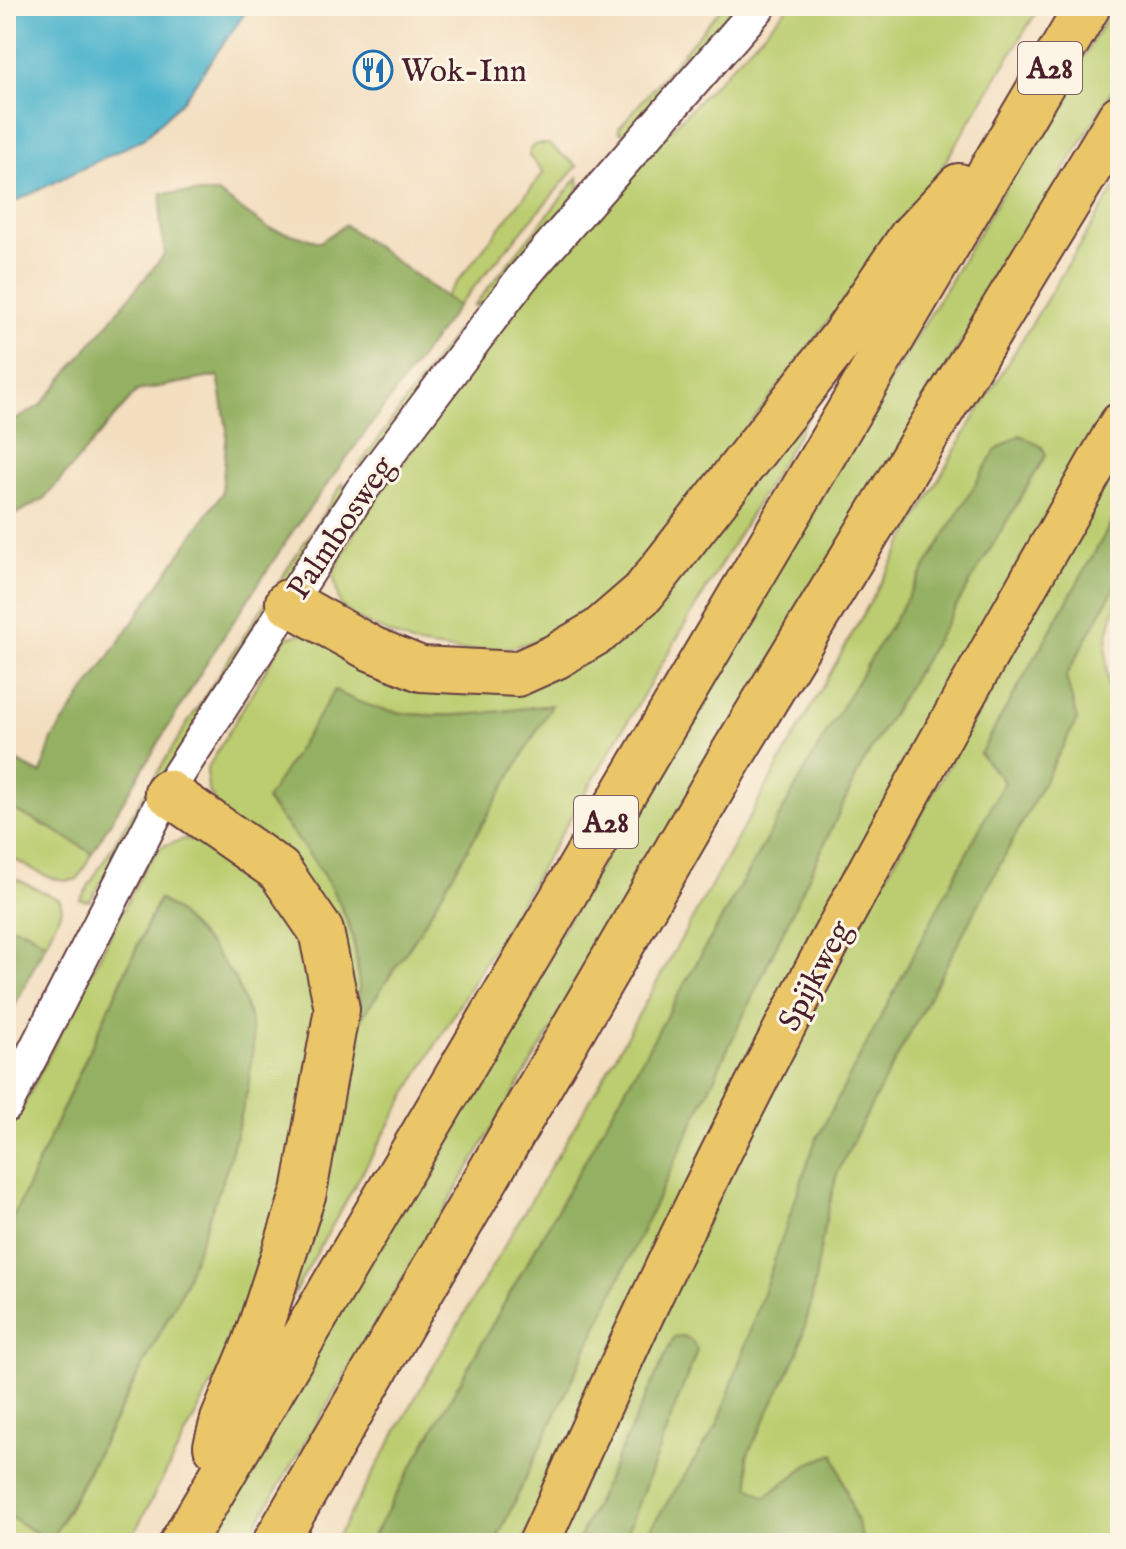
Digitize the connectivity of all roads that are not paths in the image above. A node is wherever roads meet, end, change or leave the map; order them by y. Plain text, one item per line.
1 (760, 6) edge
2 (1088, 6) edge
3 (1120, 117) edge
4 (1013, 129) junction
5 (1120, 423) edge
6 (288, 602) junction
7 (167, 792) junction
8 (6, 1106) edge
9 (190, 1529) edge
10 (275, 1543) edge
11 (539, 1543) edge

1 - 6 street, Palmbosweg
2 - 4 highway, A28
3 - 10 highway, A28
4 - 6 highway, A28
4 - 9 highway, A28
5 - 11 main road, Spijkweg
6 - 7 street, Palmbosweg
7 - 8 street, Palmbosweg
7 - 9 highway, A28

